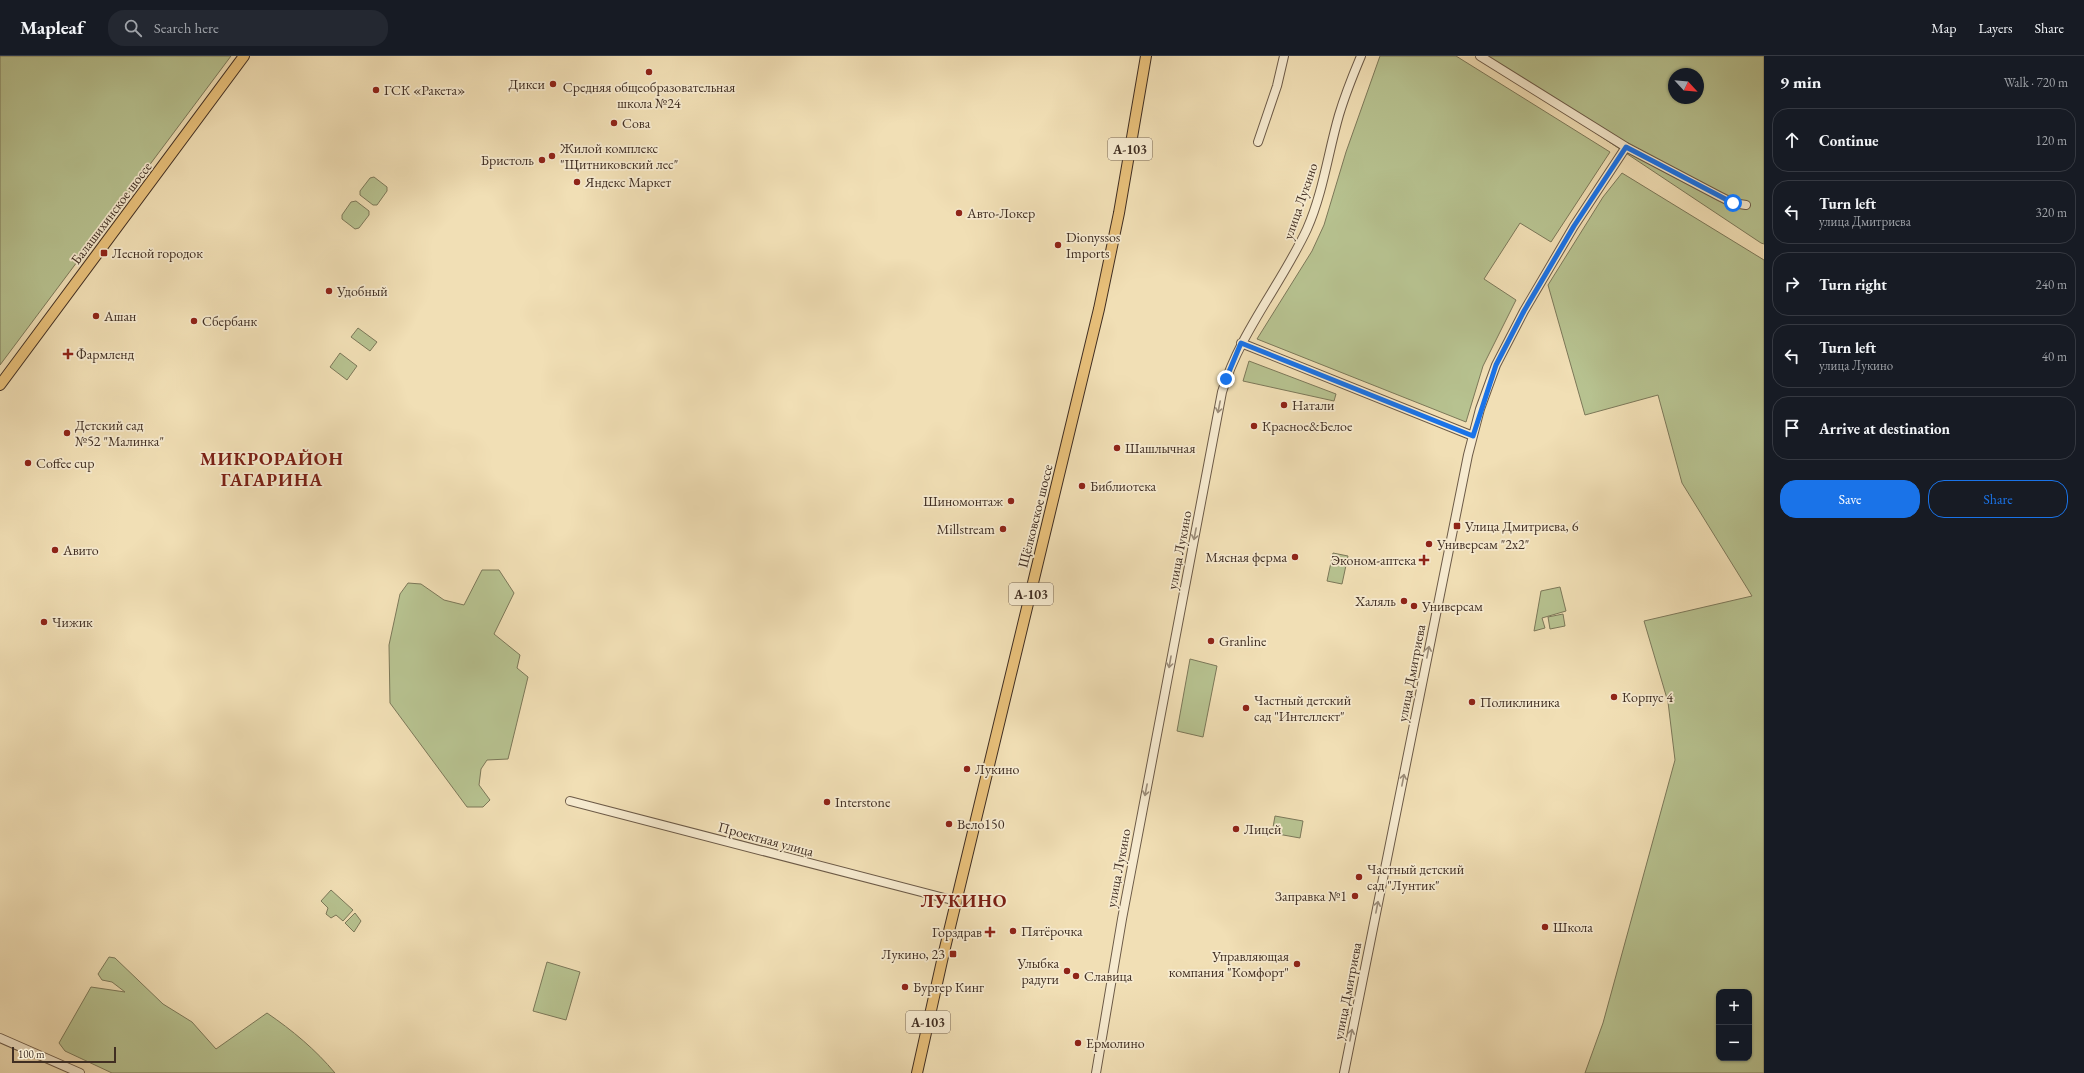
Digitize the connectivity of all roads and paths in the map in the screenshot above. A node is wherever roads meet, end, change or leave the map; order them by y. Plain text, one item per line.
1 (244, 56) edge
2 (1146, 56) edge
3 (1284, 56) edge
4 (1362, 56) edge
5 (1480, 56) edge
6 (1258, 142) dead end
7 (1626, 147) junction
8 (1746, 205) dead end
9 (1241, 343) junction
10 (0, 385) edge
11 (1473, 436) junction
12 (570, 801) dead end
13 (956, 901) junction
14 (0, 1038) edge
15 (80, 1073) edge
16 (917, 1073) edge
17 (1096, 1073) edge
18 (1344, 1073) edge

1 - 10 main road, Балашихинское шоссе
2 - 13 main road, Щёлковское шоссе / А-103
3 - 6 street
4 - 9 street, улица Лукино
5 - 7 street
7 - 8 street
7 - 11 street, улица Дмитриева
9 - 11 street
9 -> 17 street, улица Лукино
18 -> 11 street, улица Дмитриева
12 - 13 street, Проектная улица
13 - 16 main road, Щёлковское шоссе / А-103
14 - 15 street

